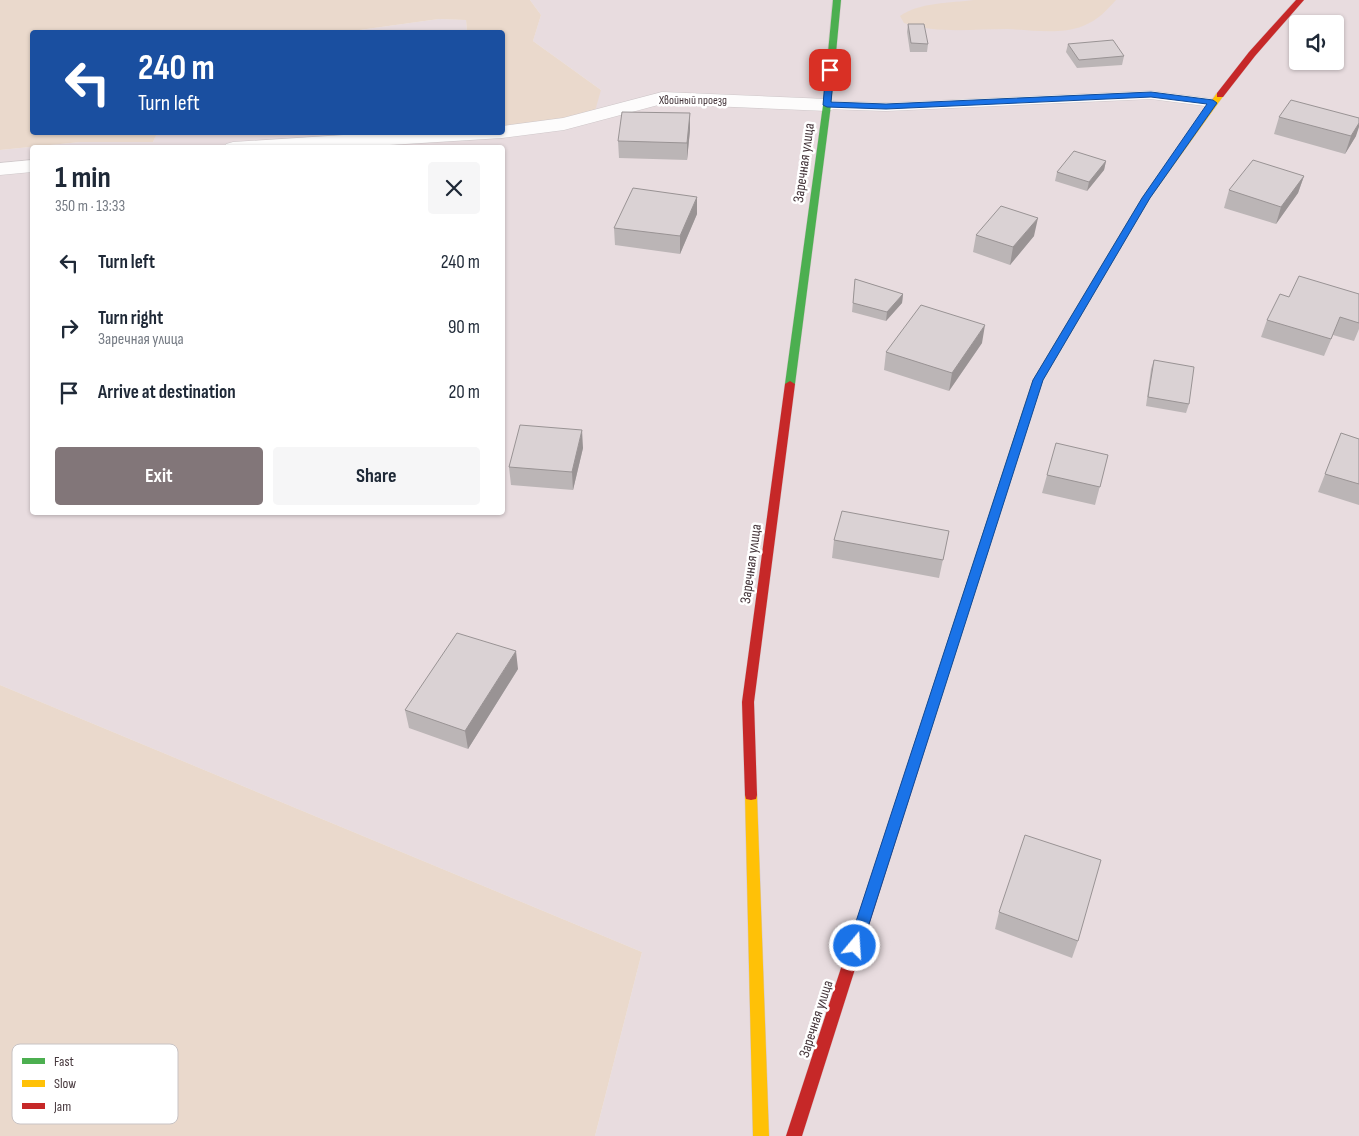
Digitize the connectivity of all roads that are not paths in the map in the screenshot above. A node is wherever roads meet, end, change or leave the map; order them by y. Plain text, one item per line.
1 (837, 0) edge
2 (1300, 0) edge
3 (1213, 103) junction
4 (827, 105) junction
5 (505, 132) edge
6 (448, 135) edge
7 (283, 145) edge
8 (30, 166) edge
9 (0, 169) edge
10 (761, 1136) edge
11 (794, 1136) edge

1 - 4 street, Заречная улица
2 - 3 street, Заречная улица
3 - 4 lane
3 - 11 street, Заречная улица
4 - 5 street, Хвойный проезд
4 - 10 street, Заречная улица
6 - 7 street
8 - 9 street

